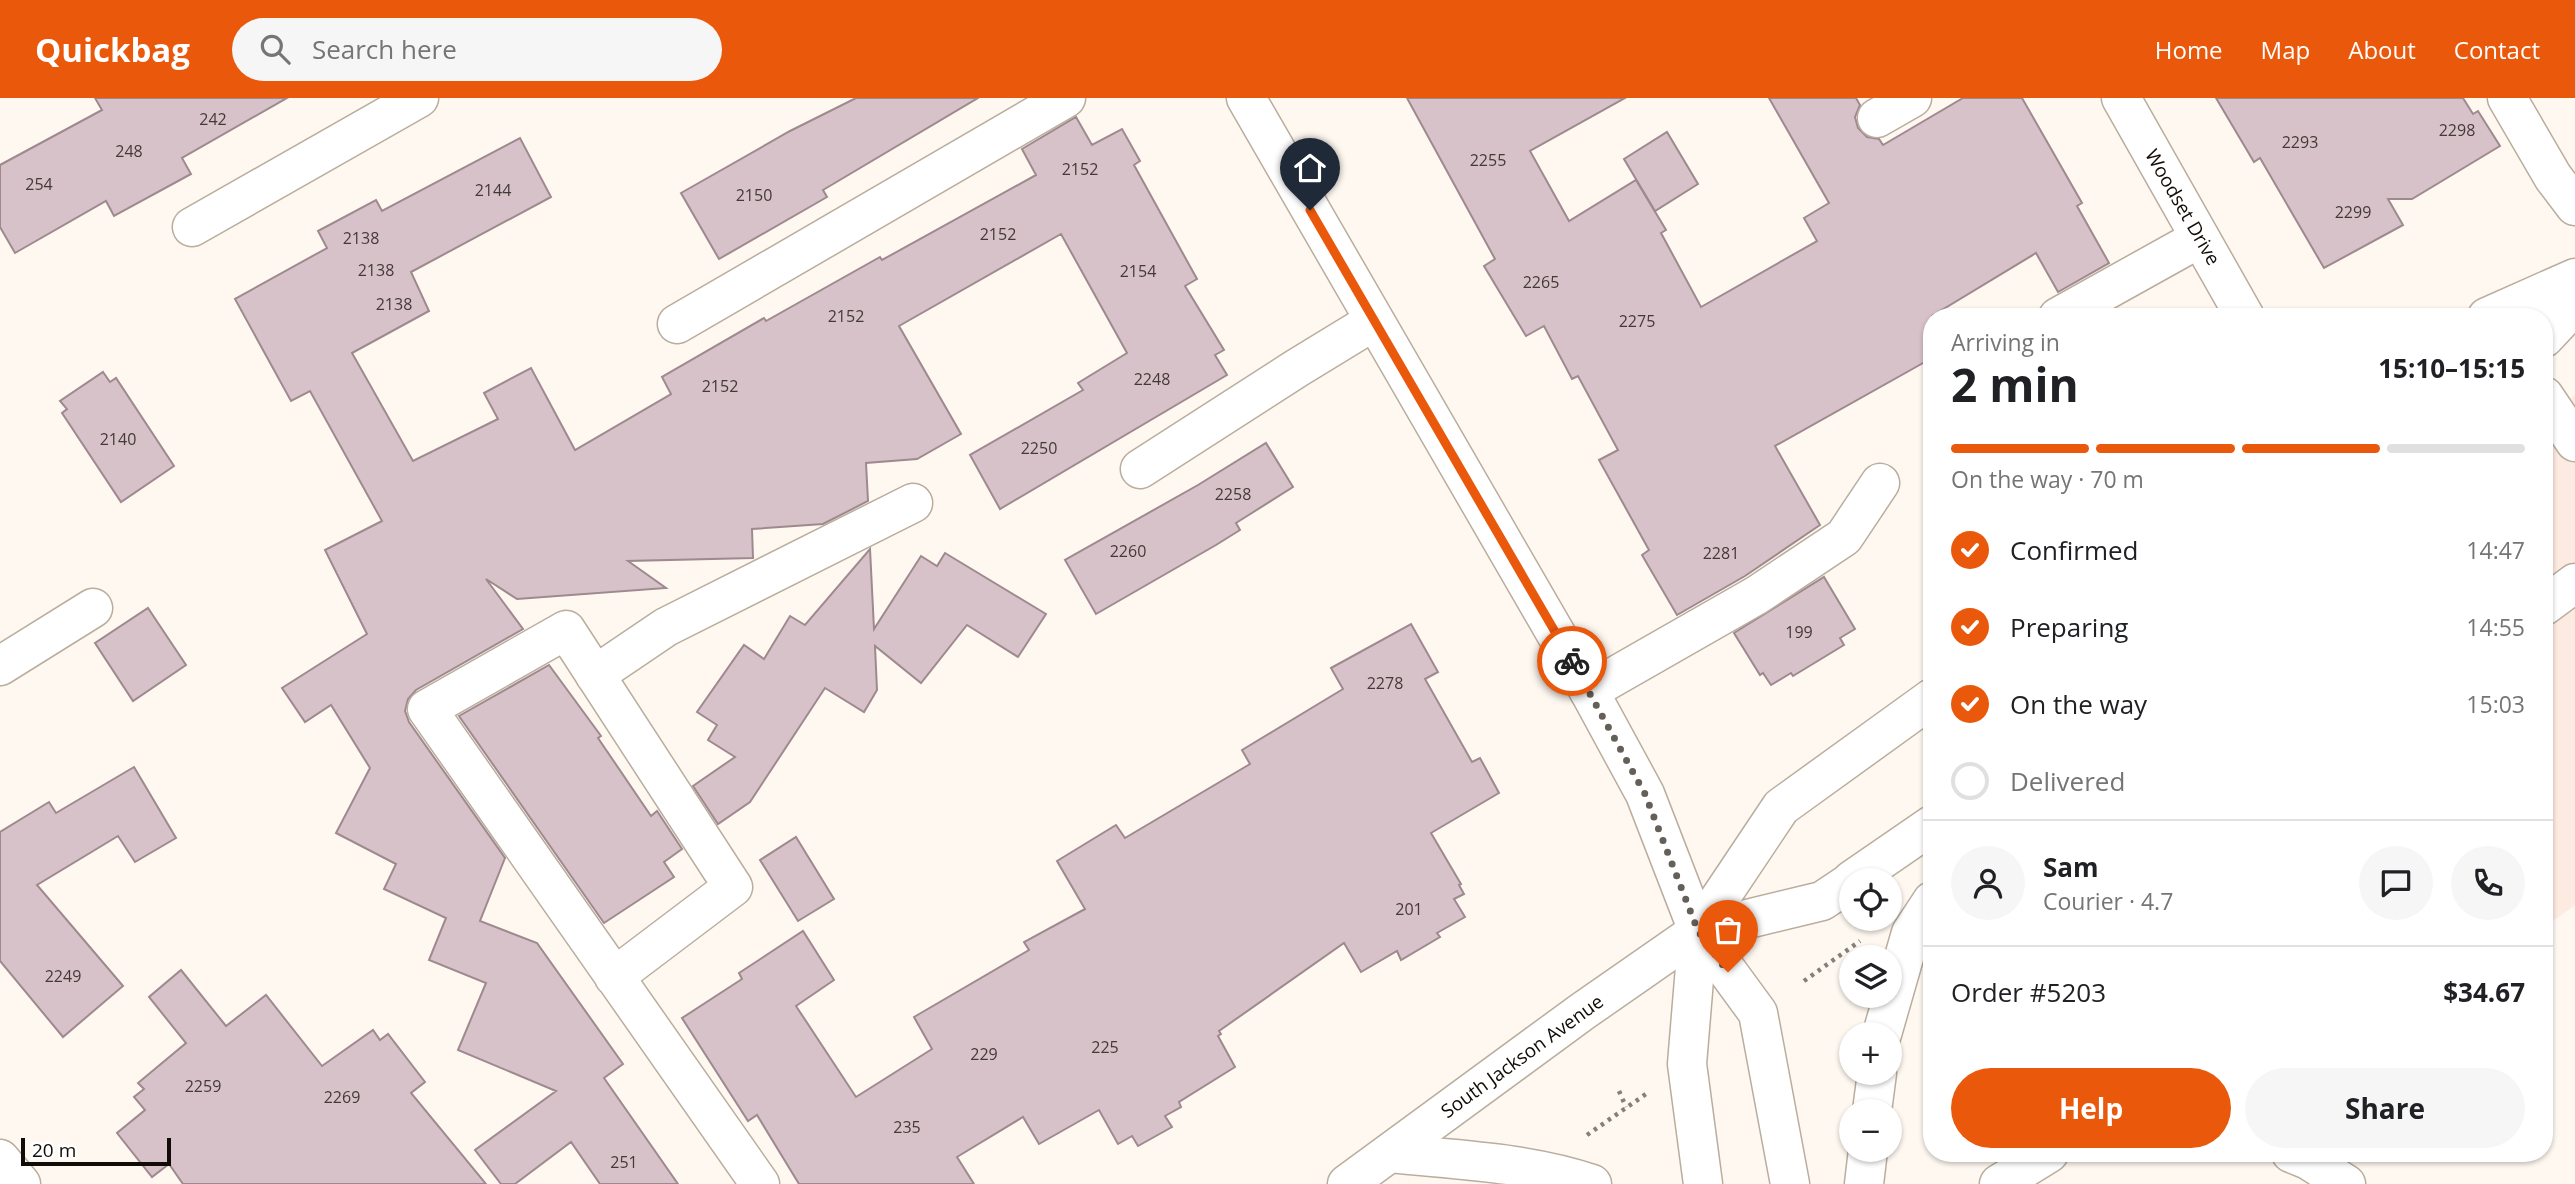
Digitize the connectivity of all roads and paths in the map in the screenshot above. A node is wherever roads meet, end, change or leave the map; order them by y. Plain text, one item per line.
1 (419, 98) edge
2 (1066, 98) edge
3 (1247, 98) edge
4 (1912, 98) edge
5 (2120, 98) edge
6 (2507, 98) edge
7 (1877, 118) dead end
8 (2575, 206) edge
9 (192, 227) dead end
10 (2200, 238) junction
11 (2575, 278) edge
12 (2575, 304) edge
13 (2073, 308) edge
14 (2240, 308) edge
15 (2507, 308) edge
16 (1374, 321) junction
17 (677, 324) dead end
18 (2553, 328) edge
19 (2553, 409) edge
20 (2575, 442) edge
21 (1140, 469) dead end
22 (1880, 483) dead end
23 (913, 503) dead end
24 (2575, 583) edge
25 (2553, 599) edge
26 (93, 607) dead end
27 (0, 666) edge
28 (596, 676) junction
29 (1589, 691) junction
30 (1923, 704) edge
31 (1923, 831) edge
32 (1871, 868) edge
33 (1839, 890) edge
34 (1923, 915) edge
35 (1698, 931) junction
36 (1868, 936) dead end
37 (614, 976) junction
38 (1804, 981) dead end
39 (1885, 1022) edge
40 (1619, 1090) dead end
41 (1646, 1094) dead end
42 (1626, 1107) junction
43 (1581, 1139) dead end
44 (1390, 1153) junction
45 (0, 1159) edge
46 (1867, 1162) edge
47 (2034, 1162) edge
48 (2311, 1162) edge
49 (21, 1184) edge
50 (760, 1184) edge
51 (1348, 1184) edge
52 (1592, 1184) edge
53 (1703, 1184) edge
54 (1790, 1184) edge
55 (1864, 1184) edge
56 (1999, 1184) edge
57 (2346, 1184) edge

1 - 9 main road
2 - 17 main road
3 - 16 main road
4 - 7 main road
5 - 10 main road, Woodset Drive
6 - 8 main road
10 - 13 main road
10 - 14 main road, Woodset Drive
11 - 15 main road
12 - 18 main road
16 - 21 main road
16 - 29 main road
19 - 20 main road
22 - 29 main road
23 - 28 main road
24 - 25 main road
26 - 27 main road
28 - 37 main road
28 - 37 main road
29 - 35 main road
30 - 35 main road, South Jackson Avenue
31 - 32 main road, South Jackson Avenue
33 - 35 main road, South Jackson Avenue
34 - 39 main road
35 - 44 main road, South Jackson Avenue
35 - 53 main road
35 - 54 main road
36 - 38 path
37 - 50 main road
40 - 42 path
41 - 42 path
42 - 43 path
44 - 51 main road, South Jackson Avenue
44 - 52 main road
45 - 49 main road
46 - 55 main road
47 - 56 main road
48 - 57 main road

